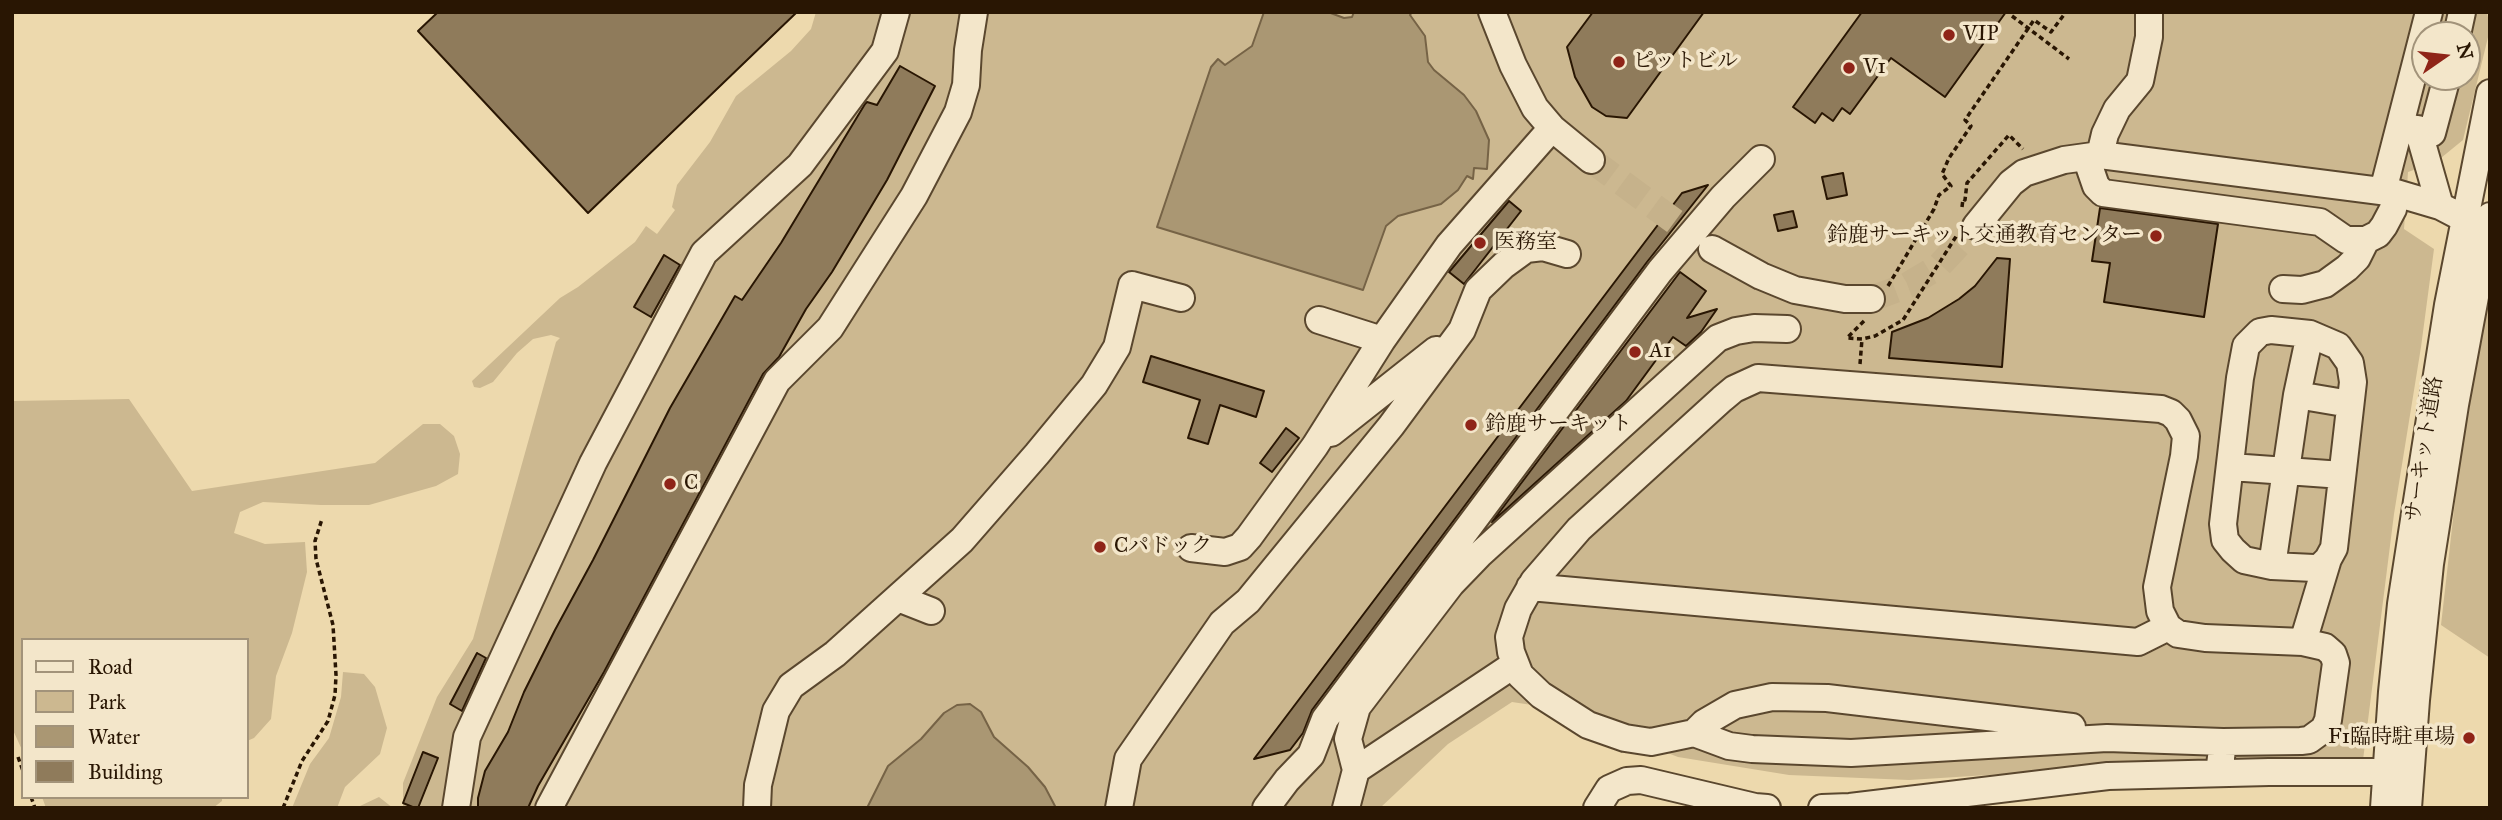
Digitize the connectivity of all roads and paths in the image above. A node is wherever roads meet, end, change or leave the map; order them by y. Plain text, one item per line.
1 (896, 12) edge
2 (974, 12) edge
3 (1492, 12) edge
4 (2066, 12) edge
5 (2149, 12) edge
6 (2429, 12) edge
7 (2012, 16) dead end
8 (2029, 28) junction
9 (2069, 59) dead end
10 (2443, 91) edge
11 (2490, 93) edge
12 (1965, 120) dead end
13 (2409, 127) junction
14 (1552, 128) junction
15 (2093, 156) junction
16 (1761, 159) dead end
17 (1591, 160) tunnel mouth
18 (2389, 192) junction
19 (2452, 212) junction
20 (1976, 226) tunnel mouth
21 (2488, 227) edge
22 (2366, 240) junction
23 (1712, 249) tunnel mouth
24 (1567, 254) dead end
25 (2283, 289) dead end
26 (1181, 298) dead end
27 (1871, 299) tunnel mouth
28 (1319, 320) dead end
29 (1787, 329) dead end
30 (1462, 330) junction
31 (2310, 334) junction
32 (1382, 340) junction
33 (2297, 395) junction
34 (2350, 404) junction
35 (1315, 446) junction
36 (2231, 467) junction
37 (2287, 472) junction
38 (2342, 475) junction
39 (321, 519) dead end
40 (1191, 548) dead end
41 (2328, 559) junction
42 (2272, 566) junction
43 (1530, 587) junction
44 (898, 598) junction
45 (931, 611) dead end
46 (2168, 627) junction
47 (2303, 642) junction
48 (1515, 664) junction
49 (1694, 733) junction
50 (2107, 737) junction
51 (2223, 742) junction
52 (18, 757) dead end
53 (21, 765) edge
54 (1356, 770) junction
55 (2398, 772) junction
56 (2219, 773) junction
57 (283, 808) edge
58 (456, 808) edge
59 (549, 808) edge
60 (757, 808) edge
61 (1119, 808) edge
62 (1266, 808) edge
63 (1346, 808) edge
64 (1597, 808) edge
65 (1767, 808) edge
66 (1822, 808) edge
67 (2384, 808) edge
68 (2408, 808) edge

1 - 58 street
2 - 59 street
3 - 14 street
4 - 8 path
5 - 15 street
6 - 13 street
7 - 8 path
8 - 9 path
8 - 12 path
10 - 13 street
11 - 19 street, サーキット道路
13 - 18 street
13 - 19 street
14 - 17 street
14 - 32 street
15 - 18 street
15 - 20 street
15 - 22 street
16 - 62 street
18 - 19 street
18 - 22 street
19 - 21 street
19 - 55 street, サーキット道路
21 - 55 street, サーキット道路
22 - 25 street
23 - 27 street
24 - 30 street
26 - 44 street
28 - 32 street
29 - 54 street
30 - 35 street
30 - 61 street
31 - 33 street
31 - 34 street
31 - 36 street
32 - 35 street
33 - 34 street
33 - 37 street
34 - 38 street
35 - 40 street
36 - 37 street
36 - 42 street
37 - 38 street
37 - 42 street
38 - 41 street
39 - 57 path
41 - 42 street
41 - 47 street
43 - 46 street
43 - 46 street
43 - 48 street
44 - 45 street
44 - 60 street
46 - 47 street
47 - 51 street
48 - 49 street
48 - 54 street
49 - 50 street
49 - 50 street
50 - 51 street
51 - 56 street
52 - 53 path
54 - 63 street
55 - 56 street
55 - 67 street, サーキット道路
55 - 68 street, サーキット道路
56 - 66 street
64 - 65 street

